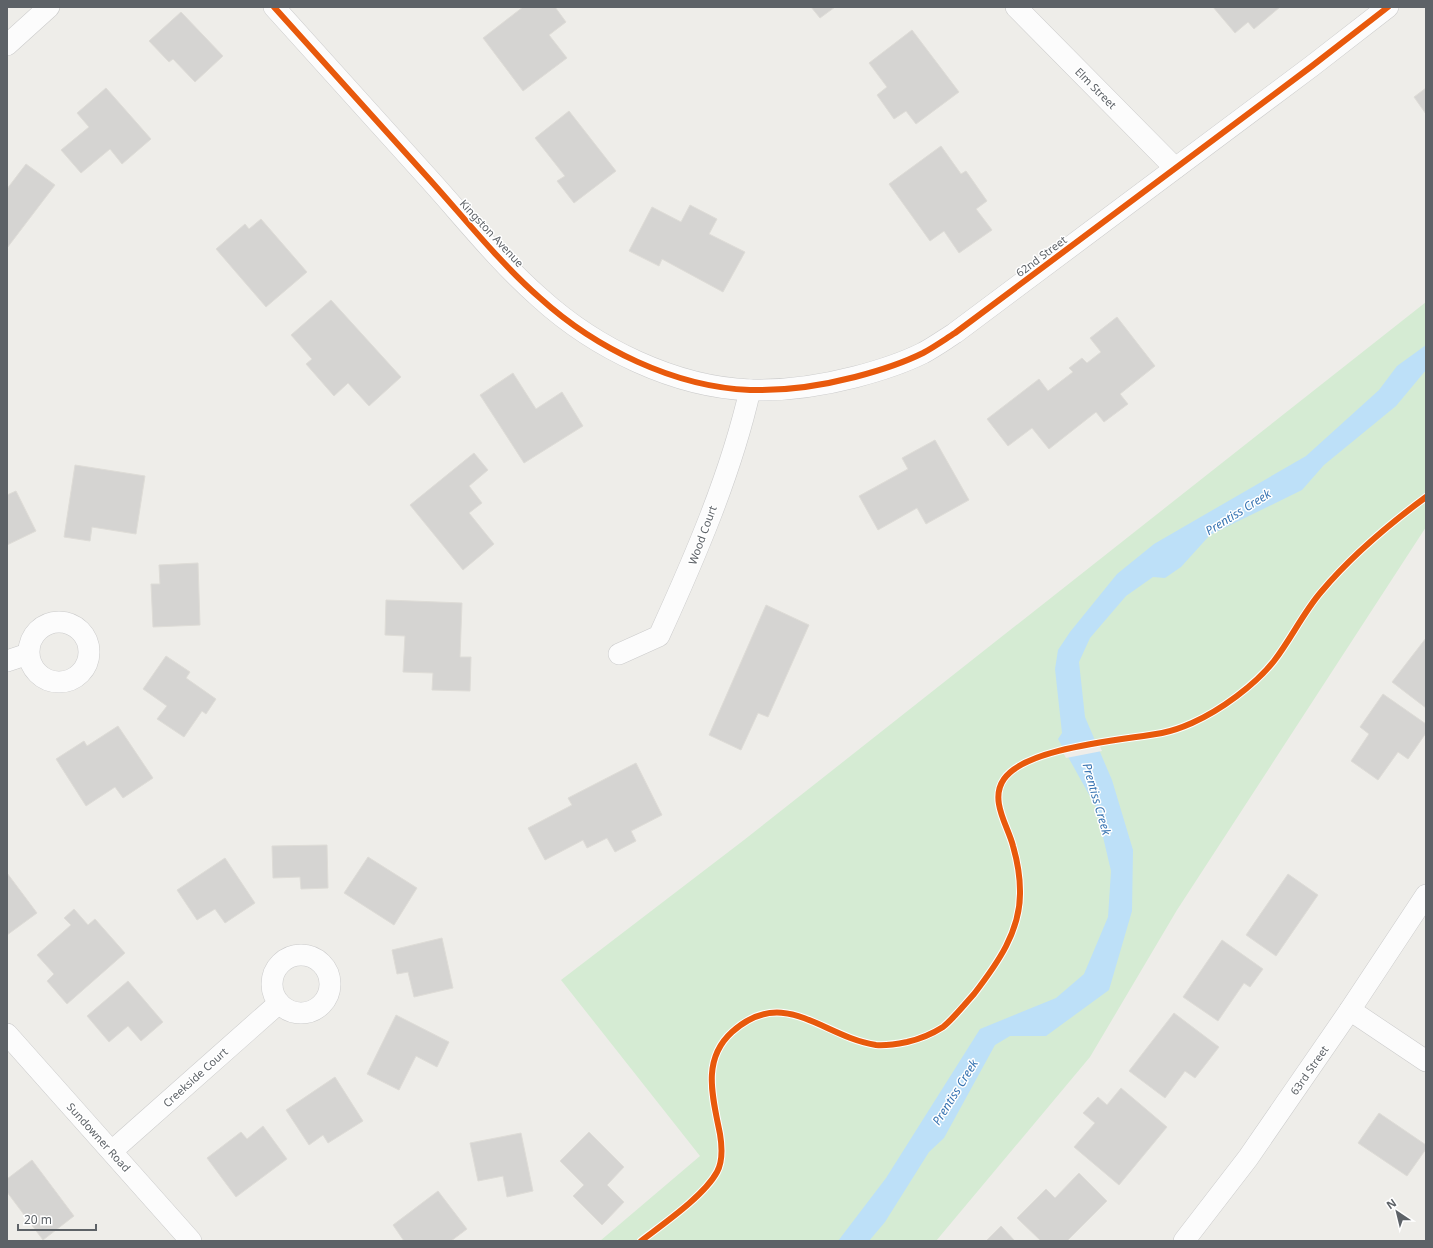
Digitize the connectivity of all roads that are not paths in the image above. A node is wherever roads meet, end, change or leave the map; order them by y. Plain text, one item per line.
1 (49, 7) edge
2 (274, 7) edge
3 (1016, 7) edge
4 (1388, 7) edge
5 (7, 45) edge
6 (1175, 168) junction
7 (750, 390) junction
8 (28, 654) dead end
9 (619, 654) dead end
10 (7, 661) edge
11 (1426, 895) edge
12 (279, 1003) dead end
13 (1350, 1010) junction
14 (7, 1034) edge
15 (1426, 1061) edge
16 (112, 1151) junction
17 (191, 1241) edge
18 (1184, 1241) edge

1 - 5 street
2 - 7 street, Kingston Avenue
3 - 6 street, Elm Street
4 - 6 street, 62nd Street
6 - 7 street, 62nd Street
7 - 9 street, Wood Court
8 - 10 street
11 - 13 street, 63rd Street
12 - 16 street, Creekside Court
13 - 15 street
13 - 18 street, 63rd Street
14 - 16 street, Sundowner Road
16 - 17 street, Sundowner Road

